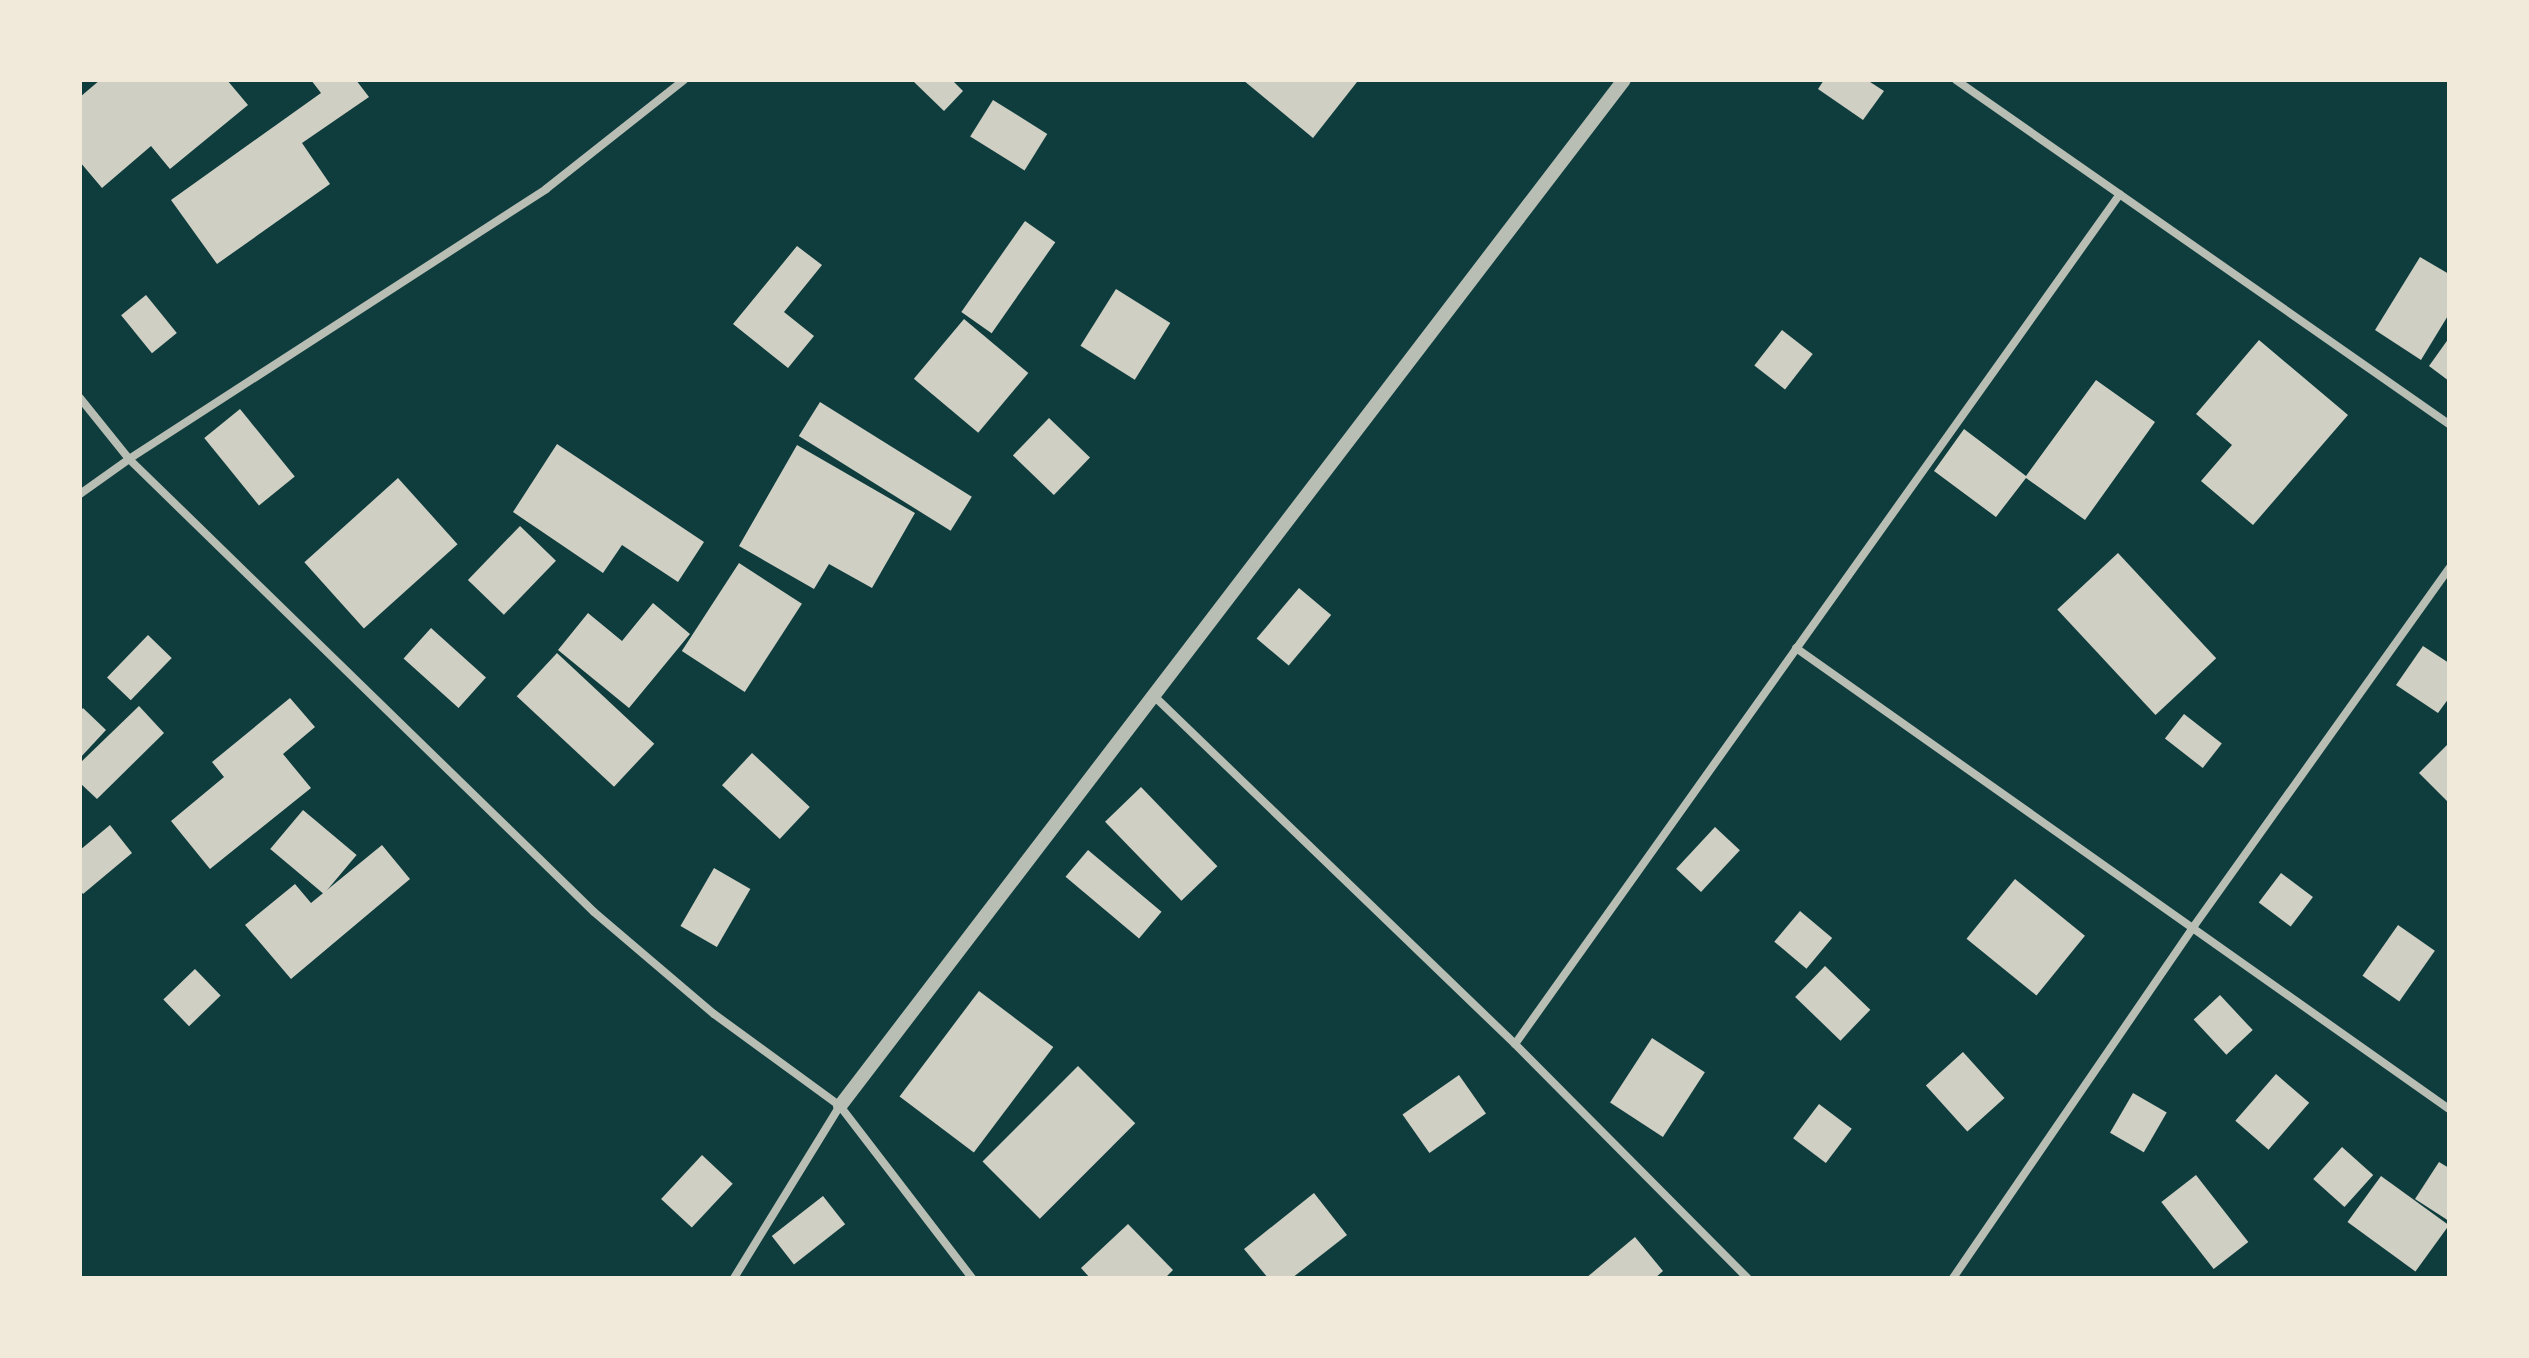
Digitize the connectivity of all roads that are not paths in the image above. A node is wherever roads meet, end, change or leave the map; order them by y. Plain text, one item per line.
1 (684, 80) edge
2 (1624, 80) edge
3 (1956, 80) edge
4 (2120, 194) junction
5 (80, 398) edge
6 (2449, 424) edge
7 (129, 459) junction
8 (80, 494) edge
9 (2449, 568) edge
10 (1796, 648) junction
11 (1154, 696) junction
12 (2194, 926) junction
13 (1515, 1044) junction
14 (840, 1106) junction
15 (2449, 1109) edge
16 (734, 1278) edge
17 (972, 1278) edge
18 (1747, 1278) edge
19 (1953, 1278) edge

1 - 7 street
2 - 11 street
3 - 4 street
4 - 6 street
4 - 10 street
5 - 7 street
7 - 8 street
7 - 14 street
9 - 12 street
10 - 12 street
10 - 13 street
11 - 13 street
11 - 14 street
12 - 15 street
12 - 19 street
13 - 18 street
14 - 16 street
14 - 17 street

